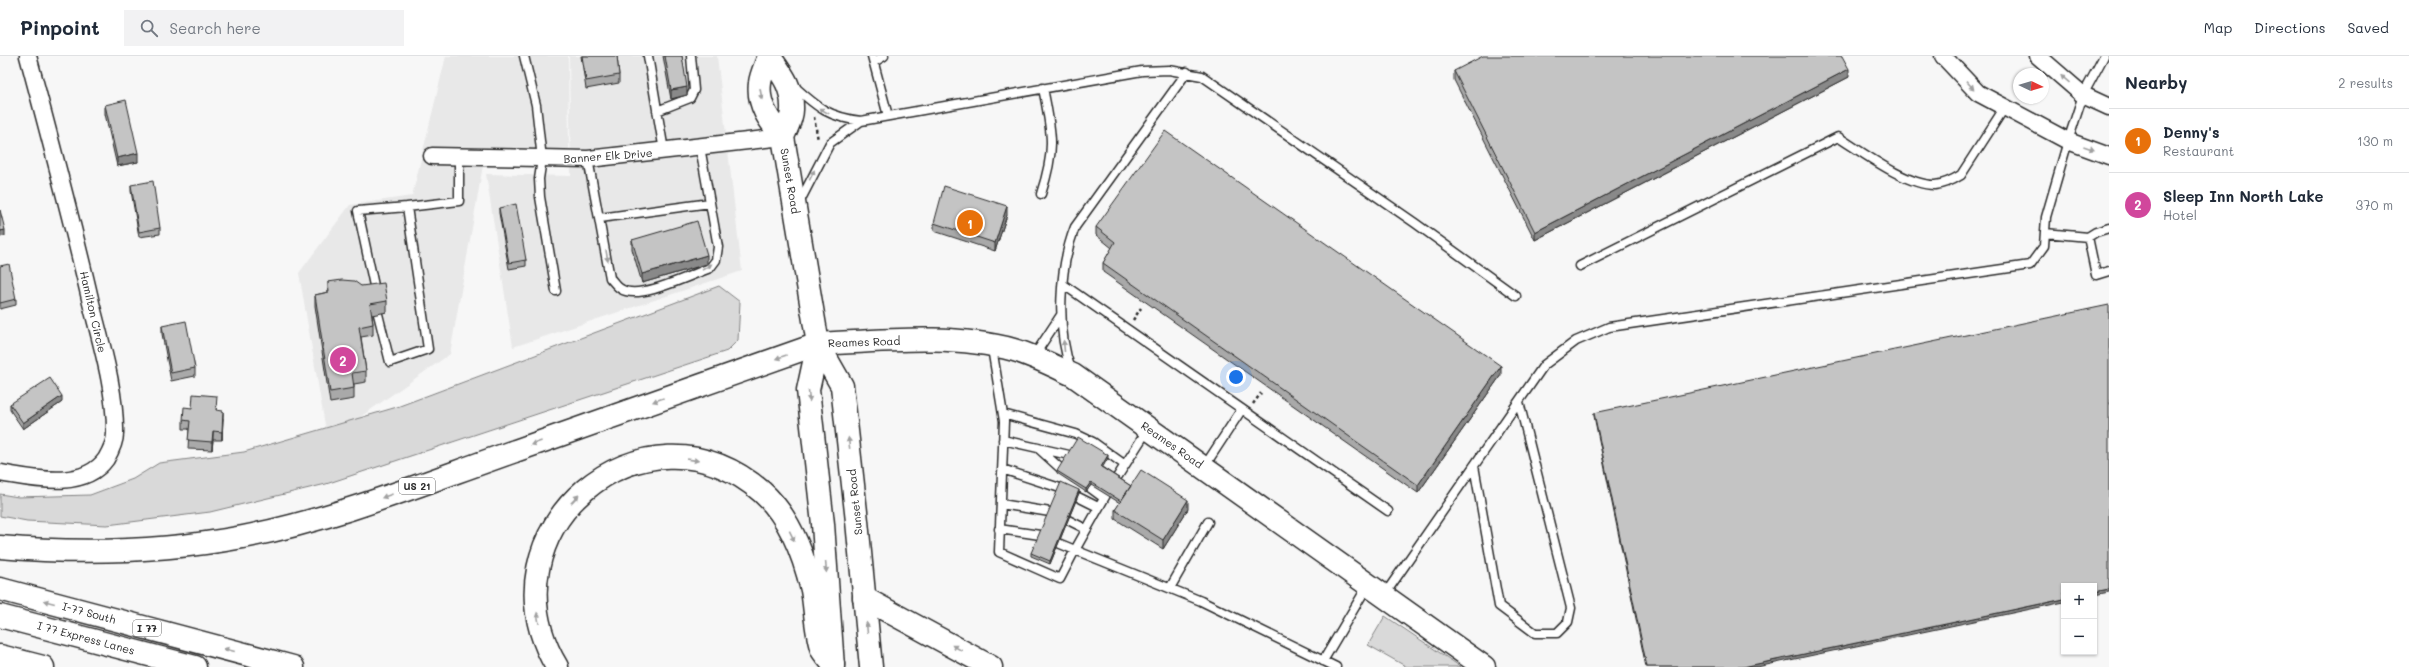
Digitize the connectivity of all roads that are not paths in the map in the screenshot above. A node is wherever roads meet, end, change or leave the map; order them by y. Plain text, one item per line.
1 (28, 56) edge
2 (524, 56) edge
3 (648, 56) edge
4 (691, 56) edge
5 (769, 56) edge
6 (884, 56) edge
7 (1943, 56) edge
8 (2038, 56) edge
9 (2104, 56) edge
10 (873, 59) edge
11 (1187, 72) junction
12 (787, 79) junction
13 (1043, 88) junction
14 (2083, 95) junction
15 (2109, 107) edge
16 (2005, 108) junction
17 (657, 111) junction
18 (888, 116) junction
19 (861, 120) junction
20 (783, 137) junction
21 (2068, 141) junction
22 (700, 147) junction
23 (664, 151) junction
24 (432, 156) dead end
25 (2109, 156) edge
26 (459, 157) junction
27 (542, 159) junction
28 (588, 159) junction
29 (1041, 194) dead end
30 (710, 203) junction
31 (407, 207) junction
32 (795, 210) junction
33 (600, 218) junction
34 (2109, 228) edge
35 (2045, 233) junction
36 (2088, 237) junction
37 (1580, 266) dead end
38 (2109, 272) edge
39 (1064, 285) junction
40 (556, 291) dead end
41 (376, 295) edge
42 (1516, 296) dead end
43 (378, 314) edge
44 (1061, 315) junction
45 (818, 344) junction
46 (991, 345) junction
47 (1033, 357) junction
48 (1073, 375) junction
49 (1519, 402) junction
50 (1242, 409) junction
51 (1003, 414) junction
52 (1148, 428) junction
53 (1003, 440) junction
54 (1038, 448) junction
55 (1069, 455) edge
56 (1125, 465) junction
57 (1474, 466) junction
58 (1060, 468) edge
59 (1204, 468) junction
60 (1002, 469) junction
61 (0, 473) edge
62 (1116, 479) edge
63 (1089, 487) edge
64 (1060, 488) edge
65 (1078, 497) edge
66 (1001, 504) junction
67 (1098, 507) junction
68 (1388, 511) dead end
69 (1050, 512) edge
70 (1068, 520) edge
71 (1208, 522) dead end
72 (999, 529) junction
73 (1086, 529) junction
74 (1040, 535) edge
75 (1058, 543) edge
76 (0, 547) edge
77 (1075, 550) junction
78 (1170, 588) junction
79 (0, 590) edge
80 (1376, 590) junction
81 (864, 598) junction
82 (0, 616) edge
83 (0, 656) edge
84 (1323, 661) junction
85 (833, 666) edge
86 (43, 667) edge
87 (195, 667) edge
88 (293, 667) edge
89 (557, 667) edge
90 (871, 667) edge
91 (991, 667) edge
92 (1336, 667) edge
93 (1484, 667) edge

1 - 61 street, Hamilton Circle
2 - 27 lane
3 - 17 lane
4 - 17 lane
5 - 12 main road, Sunset Road
5 -> 20 main road, Sunset Road
6 - 10 lane
7 -> 16 street
14 -> 8 street
9 - 14 lane
10 - 18 lane
11 - 13 lane
11 - 39 lane
11 - 42 lane
19 -> 12 lane
12 - 20 main road, Sunset Road
13 - 18 lane
13 - 29 lane
14 - 15 street
14 - 21 lane
16 - 21 street
16 - 37 lane
17 - 23 lane
18 - 19 lane
32 -> 19 lane
20 - 22 street, Banner Elk Drive
20 - 32 main road, Sunset Road
21 -> 25 street
21 - 35 lane
22 - 23 street, Banner Elk Drive
22 - 30 lane
23 - 28 street, Banner Elk Drive
24 - 26 street, Banner Elk Drive
26 - 27 street, Banner Elk Drive
26 - 31 lane
27 - 28 street, Banner Elk Drive
27 - 40 lane
28 - 33 lane
30 - 33 lane
33 -> 30 lane
31 - 41 lane
31 - 43 lane
32 - 45 main road, Sunset Road
34 - 36 lane
35 - 36 lane
35 - 49 lane
36 - 38 lane
39 - 44 lane
39 - 50 lane
44 - 47 lane
48 -> 44 lane
45 - 46 main road, Reames Road
45 -> 76 main road, US 21
81 -> 45 main road, Sunset Road
45 -> 85 main road, Sunset Road
46 - 47 main road, Reames Road
46 - 51 lane
47 - 48 main road, Reames Road
48 - 52 main road, Reames Road
49 - 57 lane
49 - 57 lane
50 - 59 lane
50 - 68 lane
51 - 53 lane
51 - 56 lane
52 - 56 lane
52 - 59 main road, Reames Road
53 - 54 lane
53 - 60 lane
54 - 55 lane
54 - 58 lane
56 - 62 lane
57 - 80 lane
59 - 80 main road, Reames Road
60 - 64 lane
60 - 66 lane
63 - 67 lane
65 - 67 lane
66 - 69 lane
66 - 72 lane
67 - 73 lane
70 - 73 lane
71 - 78 lane
72 - 74 lane
72 - 77 lane
73 - 77 lane
75 - 77 lane
77 - 78 lane
78 - 84 lane
88 -> 79 main road, I-77 South / I 77
80 - 84 lane
80 - 93 main road, Reames Road
90 -> 81 main road, Sunset Road
91 -> 81 main road
82 - 87 main road, I 77 Express Lanes / I 77
83 - 86 main road
84 - 92 lane
89 -> 85 main road

